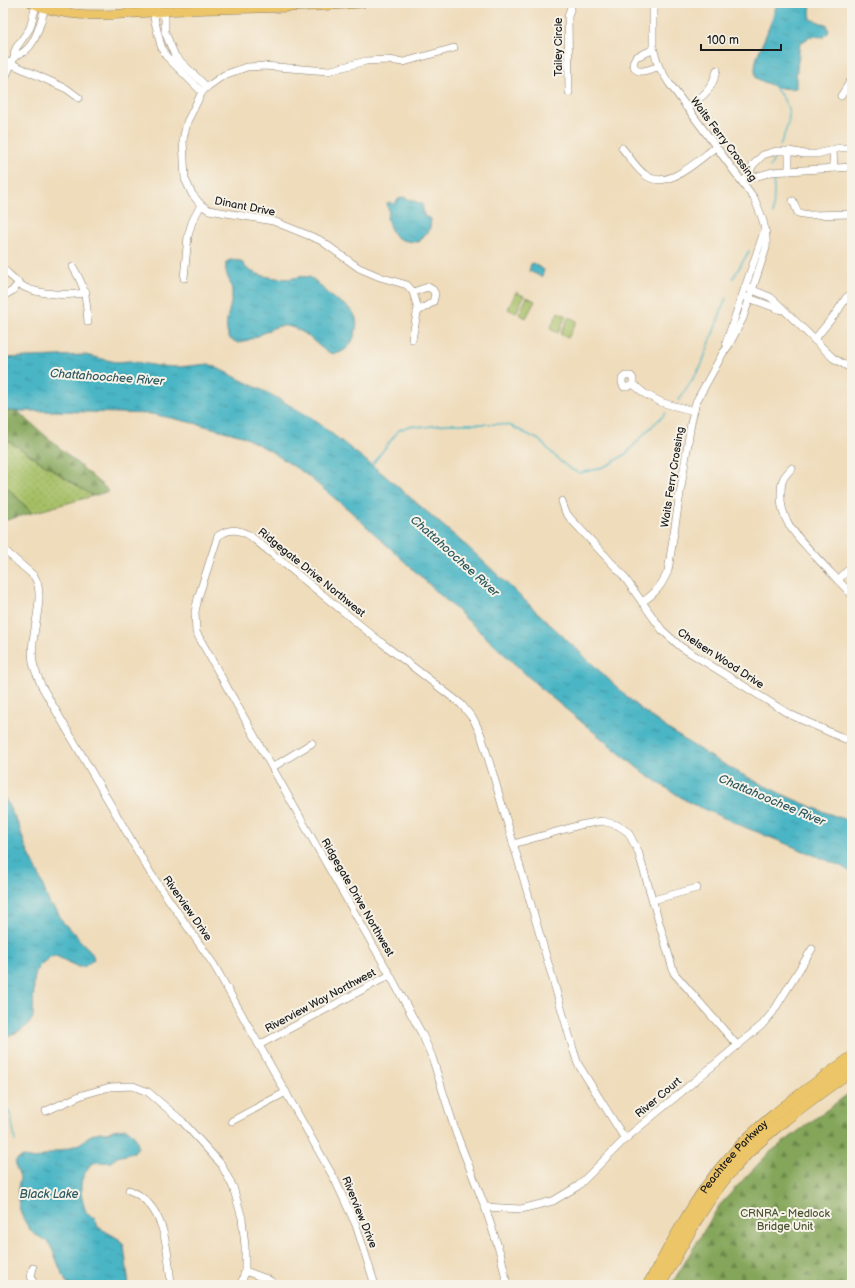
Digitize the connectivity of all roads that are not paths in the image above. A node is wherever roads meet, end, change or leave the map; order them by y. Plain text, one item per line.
1 (362, 3) edge
2 (572, 3) edge
3 (653, 3) edge
4 (38, 5) edge
5 (158, 7) edge
6 (165, 32) junction
7 (157, 34) junction
8 (454, 48) dead end
9 (653, 48) junction
10 (3, 60) edge
11 (12, 64) junction
12 (659, 67) junction
13 (717, 70) dead end
14 (852, 79) edge
15 (3, 82) edge
16 (205, 89) junction
17 (569, 92) dead end
18 (841, 96) dead end
19 (79, 98) dead end
20 (686, 107) junction
21 (716, 147) junction
22 (622, 148) dead end
23 (852, 148) edge
24 (833, 150) junction
25 (789, 151) junction
26 (852, 167) edge
27 (834, 168) junction
28 (789, 171) junction
29 (744, 180) junction
30 (793, 202) dead end
31 (201, 205) junction
32 (852, 214) edge
33 (765, 228) junction
34 (72, 267) dead end
35 (3, 269) edge
36 (184, 278) dead end
37 (19, 282) junction
38 (745, 287) junction
39 (752, 290) junction
40 (86, 292) junction
41 (413, 292) junction
42 (852, 293) edge
43 (3, 296) edge
44 (742, 296) junction
45 (750, 298) junction
46 (418, 312) junction
47 (785, 312) junction
48 (88, 322) dead end
49 (412, 339) dead end
50 (814, 340) junction
51 (723, 353) junction
52 (852, 369) edge
53 (633, 384) dead end
54 (694, 411) junction
55 (792, 468) dead end
56 (562, 501) dead end
57 (3, 549) edge
58 (852, 566) edge
59 (838, 580) junction
60 (852, 595) edge
61 (642, 602) junction
62 (852, 742) edge
63 (312, 743) dead end
64 (273, 767) junction
65 (513, 844) junction
66 (697, 888) dead end
67 (653, 900) junction
68 (812, 949) dead end
69 (390, 975) junction
70 (259, 1045) junction
71 (737, 1045) junction
72 (852, 1057) edge
73 (852, 1070) edge
74 (286, 1092) junction
75 (46, 1111) dead end
76 (232, 1121) dead end
77 (625, 1139) junction
78 (129, 1190) dead end
79 (485, 1207) junction
80 (33, 1268) dead end
81 (245, 1271) junction
82 (34, 1285) edge
83 (171, 1285) edge
84 (241, 1285) edge
85 (272, 1285) edge
86 (375, 1285) edge
87 (507, 1285) edge
88 (648, 1285) edge
89 (660, 1285) edge

1 - 5 main road
2 - 17 street, Tailey Circle
3 - 9 street, Waits Ferry Crossing
4 - 5 main road
4 - 11 street
5 - 6 street
5 - 7 street
6 - 7 street
6 - 16 street
7 - 16 street
8 - 16 street, Dinant Drive
9 - 12 street, Waits Ferry Crossing
9 - 12 street
10 - 11 street
11 - 15 street
11 - 19 street
12 - 20 street, Waits Ferry Crossing
13 - 20 street
14 - 18 street
16 - 31 street, Dinant Drive
20 - 21 street, Waits Ferry Crossing
21 - 22 street
21 - 29 street, Waits Ferry Crossing
23 - 24 street
24 - 25 street
24 - 27 street
25 - 28 street
25 - 29 street
26 - 27 street
27 - 28 street
28 - 29 street
29 - 33 street, Waits Ferry Crossing
30 - 32 street
31 - 36 street
31 - 41 street, Dinant Drive
33 - 38 street, Waits Ferry Crossing
33 - 39 street, Waits Ferry Crossing
34 - 40 street
35 - 37 street
37 - 40 street
37 - 43 street
38 - 39 street
38 - 44 street, Waits Ferry Crossing
39 - 45 street, Waits Ferry Crossing
39 - 47 street
40 - 48 street
41 - 46 street
41 - 46 street
42 - 50 street
44 - 45 street
44 - 51 street, Waits Ferry Crossing
45 - 47 street
45 - 51 street, Waits Ferry Crossing
46 - 49 street
47 - 50 street
50 - 52 street
51 - 54 street, Waits Ferry Crossing
53 - 54 street
54 - 61 street, Waits Ferry Crossing
55 - 59 street
56 - 61 street, Chelsen Wood Drive
57 - 70 street, Riverview Drive
58 - 59 street
59 - 60 street
61 - 62 street, Chelsen Wood Drive
63 - 64 street
64 - 65 street, Ridgegate Drive Northwest
64 - 69 street, Ridgegate Drive Northwest
65 - 67 street
65 - 77 street, Ridgegate Drive Northwest
66 - 67 street
67 - 71 street
68 - 71 street, River Court
69 - 70 street, Riverview Way Northwest
69 - 79 street, Ridgegate Drive Northwest
70 - 74 street, Riverview Drive
71 - 77 street, River Court
72 - 88 highway, Peachtree Parkway
73 - 89 highway, Peachtree Parkway
74 - 76 street
74 - 86 street, Riverview Drive
75 - 81 street
77 - 79 street, River Court
78 - 83 street
79 - 87 street, Ridgegate Drive Northwest
80 - 82 street
81 - 84 street
81 - 85 street

